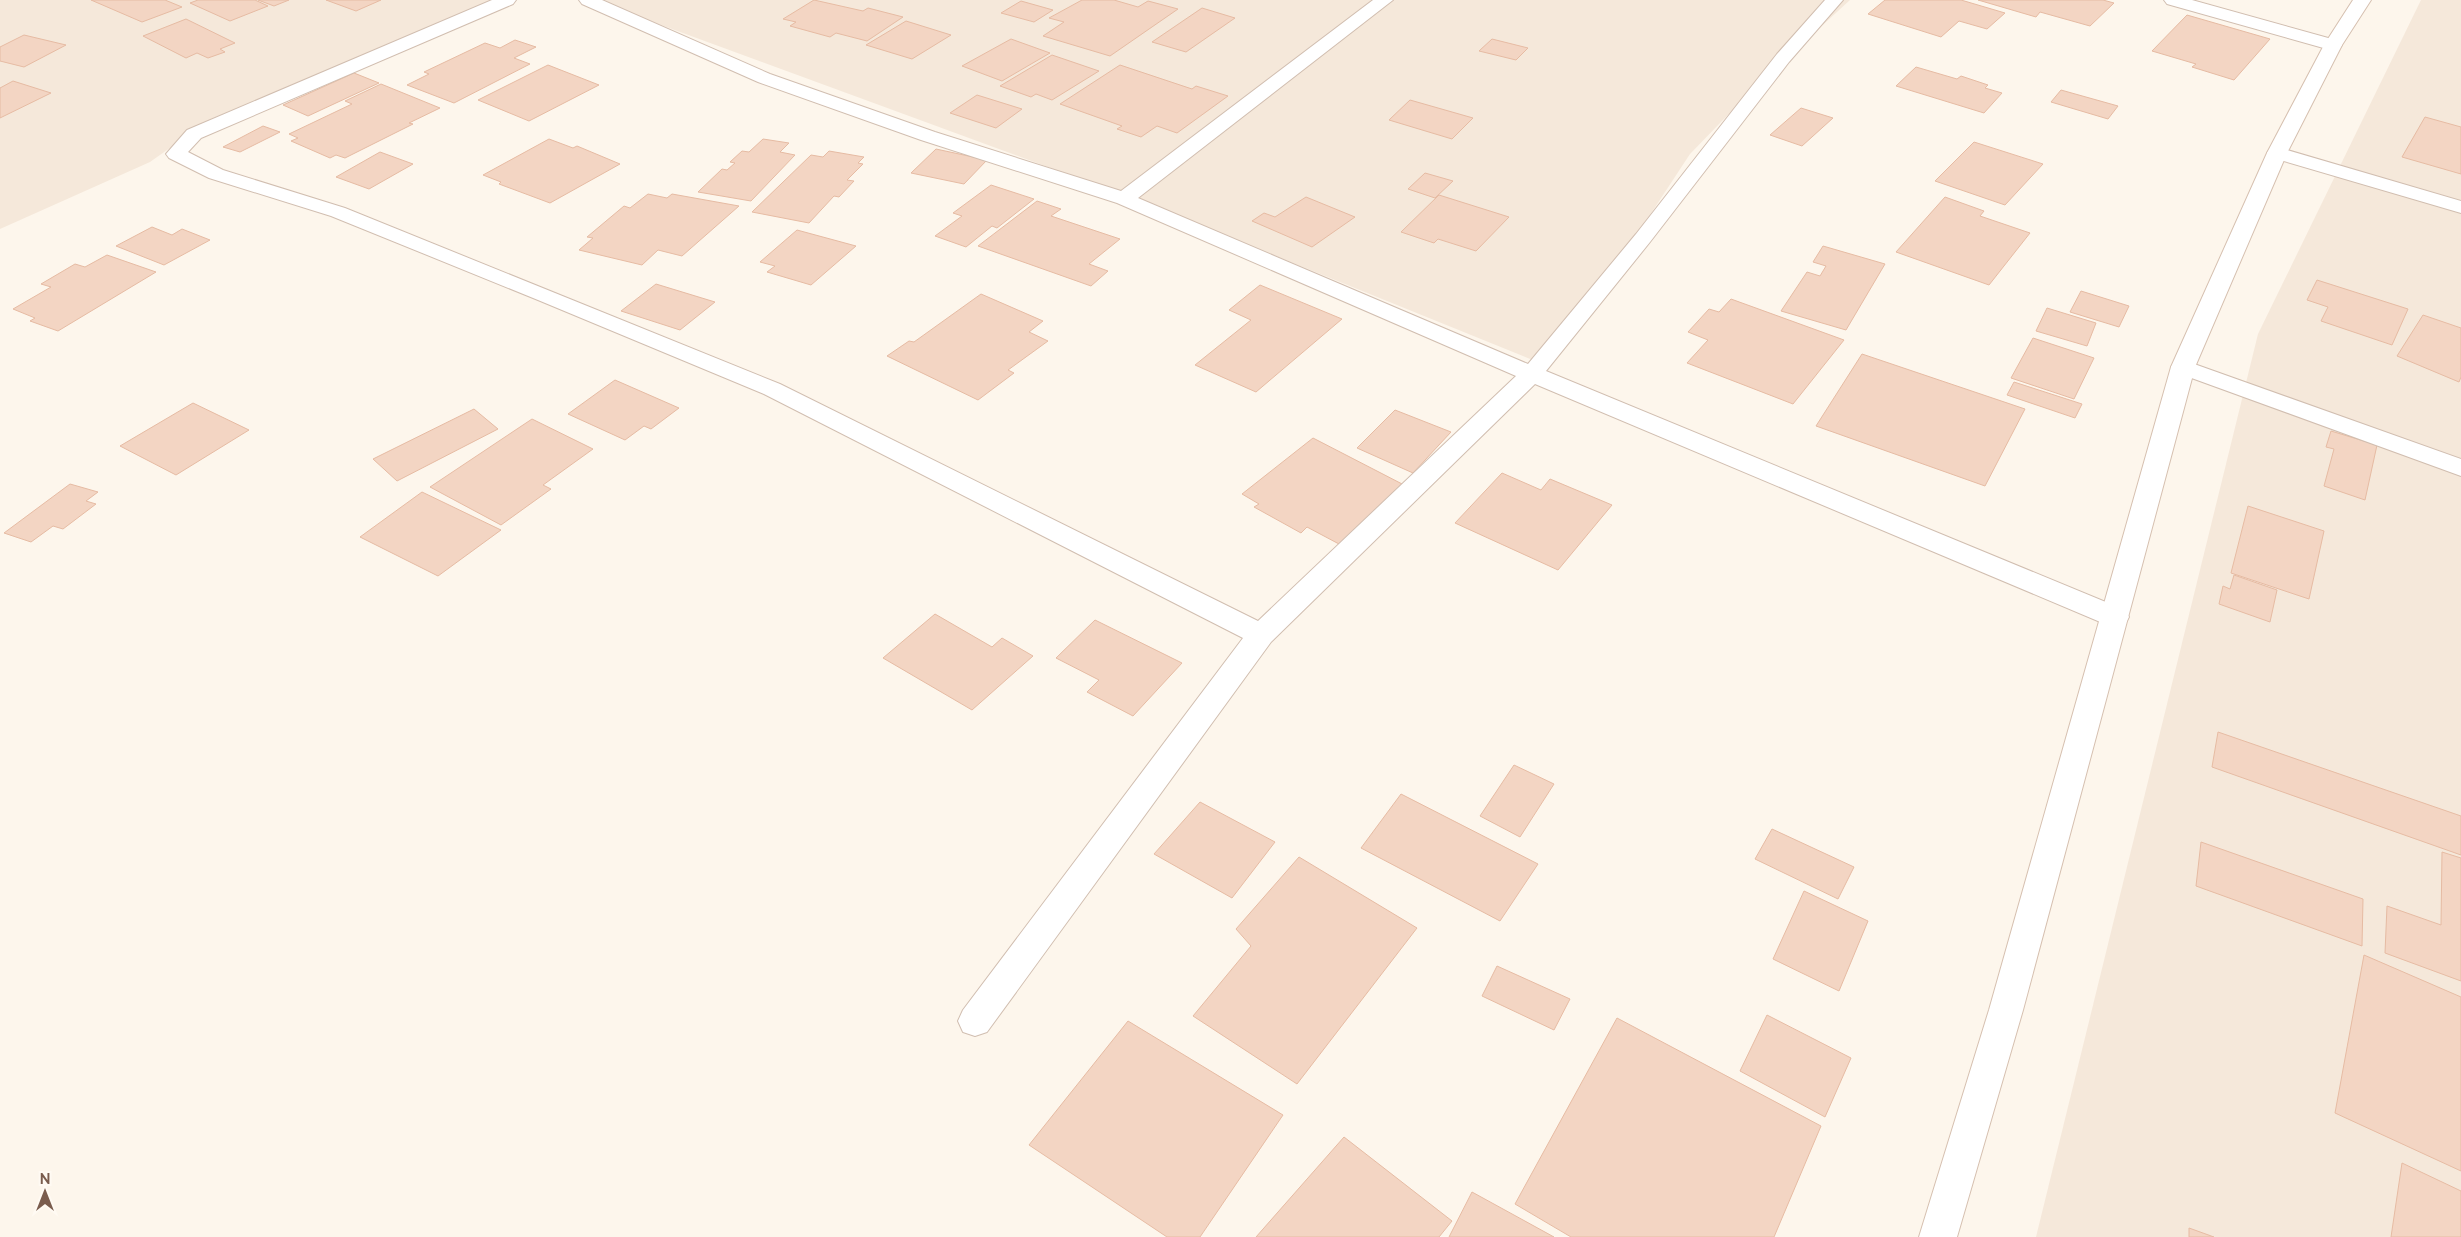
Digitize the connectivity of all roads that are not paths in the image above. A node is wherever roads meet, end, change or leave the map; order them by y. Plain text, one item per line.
1 (507, 0) edge
2 (588, 0) edge
3 (1384, 0) edge
4 (1834, 0) edge
5 (2173, 0) edge
6 (2362, 0) edge
7 (2333, 45) junction
8 (2277, 153) junction
9 (1124, 199) junction
10 (2461, 206) edge
11 (2183, 367) junction
12 (1532, 374) junction
13 (2461, 468) edge
14 (2115, 617) junction
15 (1261, 635) junction
16 (975, 1021) dead end
17 (1938, 1237) edge

1 - 15 street
2 - 9 street
3 - 9 street
4 - 12 street
5 - 7 street
6 - 7 street
7 - 8 street
8 - 10 street
8 - 11 street
9 - 12 street
11 - 13 street
11 - 14 street
12 - 14 street
12 - 15 street
14 - 17 street
15 - 16 street

